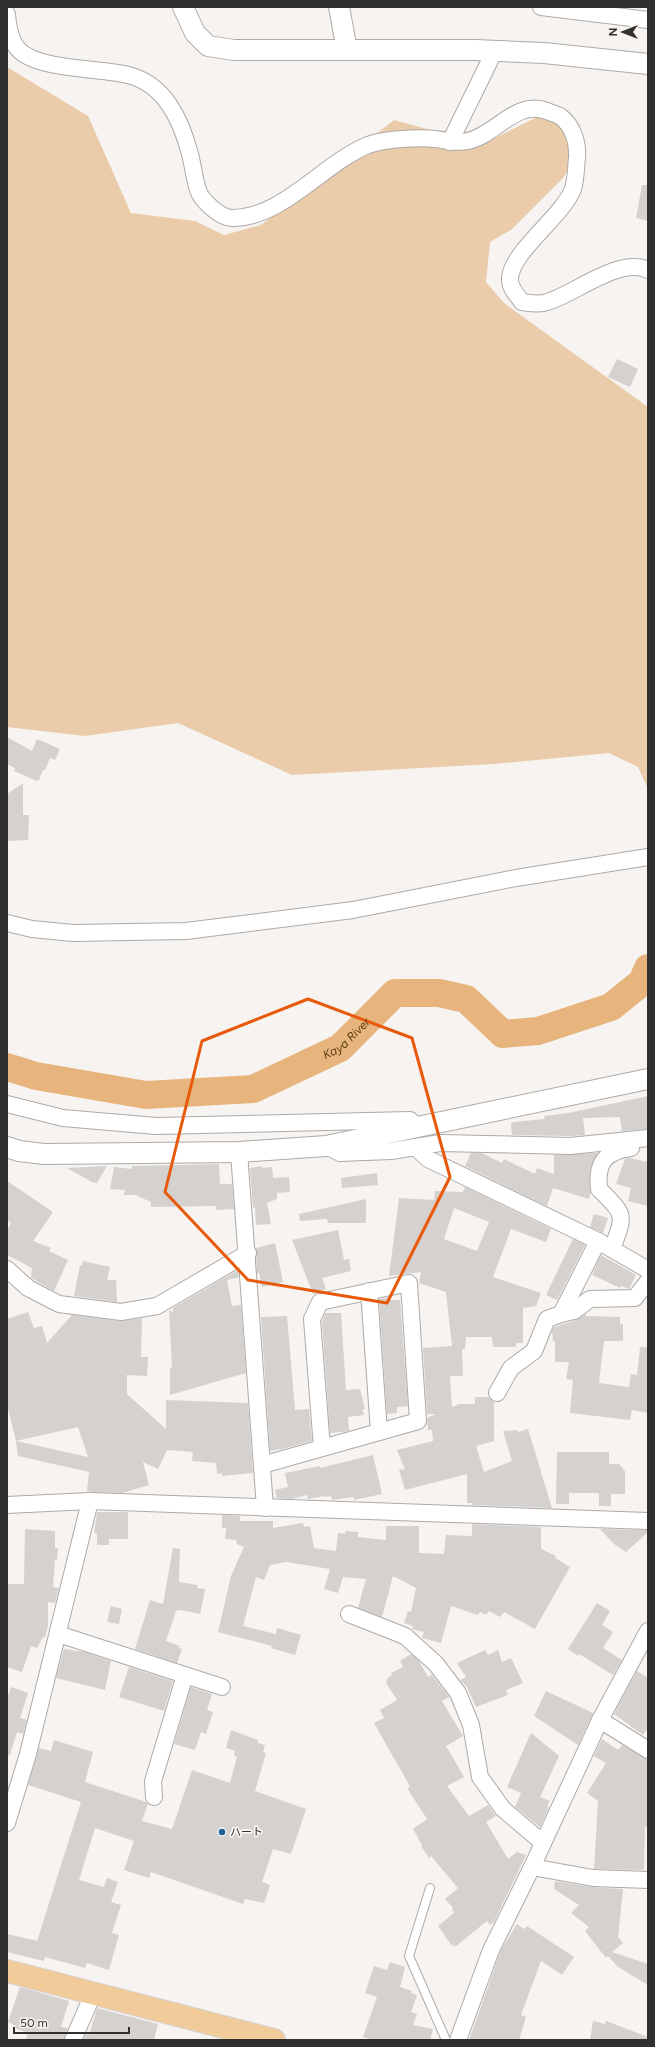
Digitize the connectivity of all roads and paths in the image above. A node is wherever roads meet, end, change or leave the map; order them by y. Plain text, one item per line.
1 (183, 7) edge
2 (339, 7) edge
3 (541, 7) edge
4 (7, 14) edge
5 (648, 20) edge
6 (347, 50) junction
7 (494, 52) junction
8 (648, 64) edge
9 (450, 142) junction
10 (648, 270) edge
11 (648, 857) edge
12 (7, 923) edge
13 (648, 1079) edge
14 (7, 1104) edge
15 (416, 1127) junction
16 (644, 1138) edge
17 (7, 1146) edge
18 (326, 1146) junction
19 (415, 1147) junction
20 (239, 1152) junction
21 (605, 1245) junction
22 (248, 1253) junction
23 (7, 1269) edge
24 (648, 1270) edge
25 (648, 1281) edge
26 (369, 1291) junction
27 (561, 1314) junction
28 (497, 1393) dead end
29 (378, 1432) junction
30 (322, 1448) junction
31 (262, 1465) junction
32 (90, 1502) junction
33 (7, 1505) edge
34 (265, 1508) junction
35 (648, 1521) edge
36 (349, 1614) dead end
37 (648, 1631) edge
38 (58, 1634) junction
39 (185, 1675) junction
40 (222, 1687) dead end
41 (600, 1720) junction
42 (648, 1750) edge
43 (154, 1797) dead end
44 (7, 1823) edge
45 (543, 1843) junction
46 (532, 1867) junction
47 (648, 1880) edge
48 (430, 1888) dead end
49 (7, 1971) edge
50 (93, 1994) junction
51 (73, 2040) edge
52 (274, 2040) edge
53 (446, 2040) edge
54 (458, 2040) edge

1 - 6 street
2 - 6 street
3 - 5 street
4 - 9 street
6 - 7 street
7 - 8 street
7 - 9 street
9 - 10 street
11 - 12 street
13 - 15 street
14 - 15 street
15 - 18 street
16 - 19 street
16 - 21 street
17 - 20 street
18 - 19 street
18 - 20 street
19 - 21 street
20 - 22 street
21 - 24 street
21 - 27 street
22 - 23 street
22 - 31 street
25 - 27 street
26 - 29 street
26 - 29 street
26 - 30 street
27 - 28 street
29 - 30 street
30 - 31 street
31 - 34 street
32 - 33 street
32 - 34 street
32 - 38 street
34 - 35 street
36 - 45 street
37 - 41 street
38 - 39 street
38 - 44 street
39 - 40 street
39 - 43 street
41 - 42 street
41 - 45 street
45 - 46 street
46 - 47 street
46 - 54 street
48 - 53 lane
49 - 50 main road
50 - 51 street
50 - 52 main road

